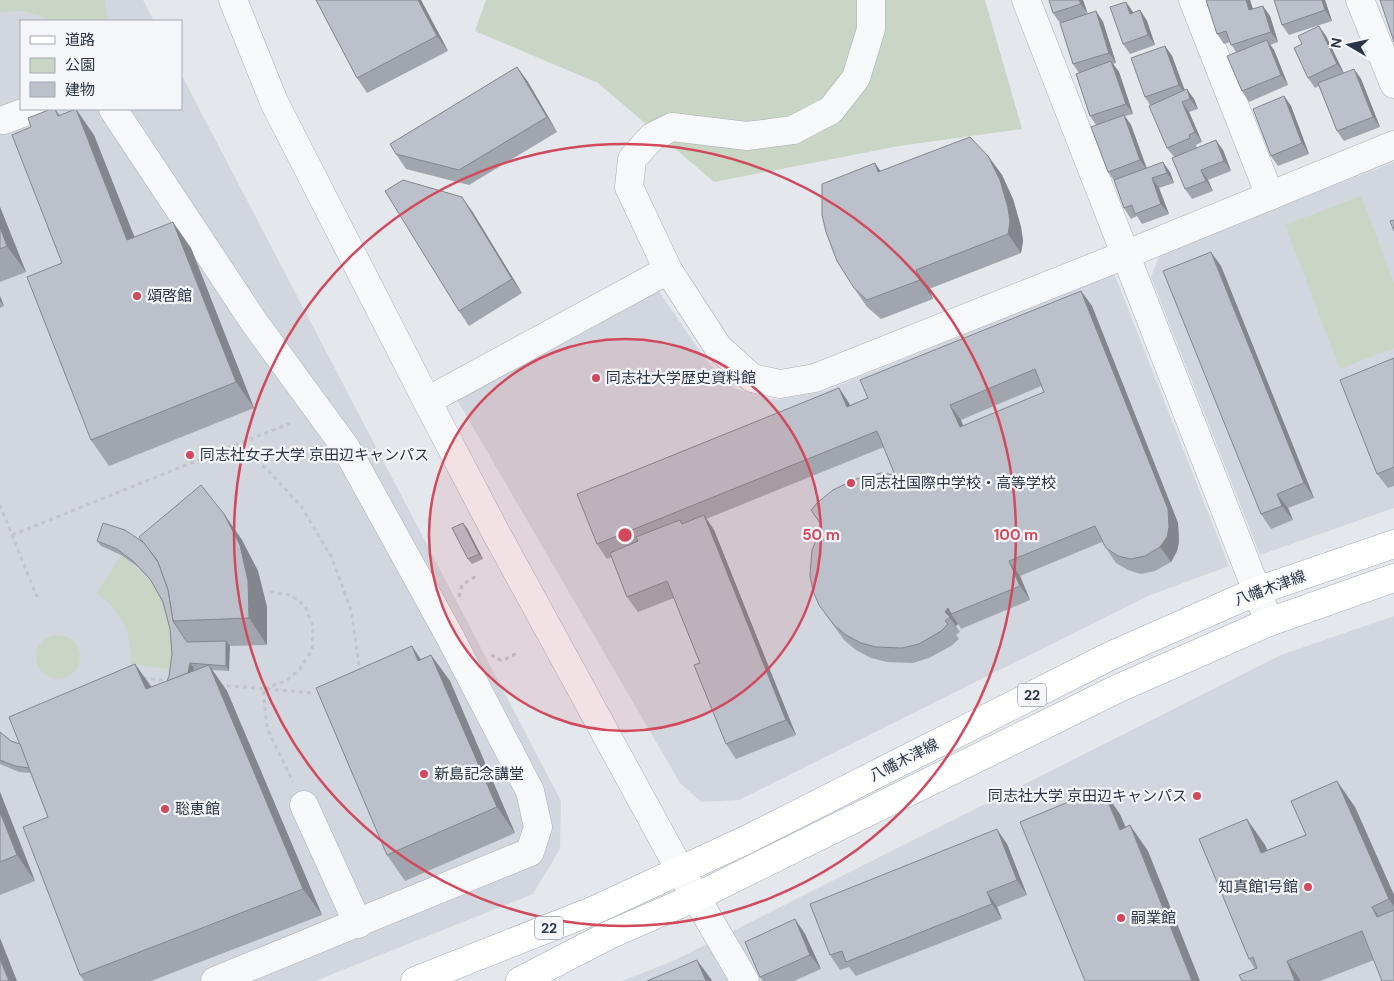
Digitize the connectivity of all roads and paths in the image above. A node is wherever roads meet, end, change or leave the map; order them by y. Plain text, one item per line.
1 (233, 0) edge
2 (870, 0) edge
3 (1026, 0) edge
4 (1193, 0) edge
5 (1360, 0) edge
6 (1394, 84) edge
7 (30, 110) edge
8 (114, 110) edge
9 (4, 120) dead end
10 (1394, 145) edge
11 (1270, 196) junction
12 (1126, 254) junction
13 (668, 270) junction
14 (427, 401) junction
15 (319, 412) junction
16 (236, 445) junction
17 (0, 505) edge
18 (12, 535) junction
19 (1394, 544) edge
20 (478, 575) dead end
21 (1394, 578) edge
22 (462, 585) dead end
23 (1257, 591) junction
24 (270, 592) dead end
25 (37, 597) dead end
26 (1269, 622) junction
27 (519, 652) dead end
28 (502, 662) dead end
29 (360, 672) edge
30 (139, 678) edge
31 (172, 681) edge
32 (218, 685) edge
33 (262, 689) junction
34 (316, 693) edge
35 (304, 805) joint
36 (680, 870) junction
37 (696, 897) junction
38 (358, 924) junction
39 (215, 981) edge
40 (415, 981) edge
41 (520, 981) edge
42 (745, 981) edge

1 - 14 street
2 - 13 street
3 - 12 street
4 - 11 street
5 - 6 street
7 - 9 street
8 - 15 street
10 - 11 street
11 - 12 street
12 - 13 street
12 - 23 street
13 - 14 street
14 - 36 street
15 - 16 path
15 - 38 street
16 - 18 path
16 - 29 path
17 - 18 path
18 - 25 path
19 - 23 main road, 八幡木津線 / 22
20 - 22 path
21 - 26 main road, 八幡木津線 / 22
23 - 26 street
23 - 36 main road, 八幡木津線 / 22
24 - 33 path
26 - 37 main road, 八幡木津線 / 22
27 - 28 path
30 - 31 path
32 - 33 path
33 - 34 path
33 - 35 path
35 - 38 street
36 - 37 street
36 - 40 main road, 八幡木津線 / 22
37 - 41 main road, 八幡木津線 / 22
37 - 42 street
38 - 39 street

